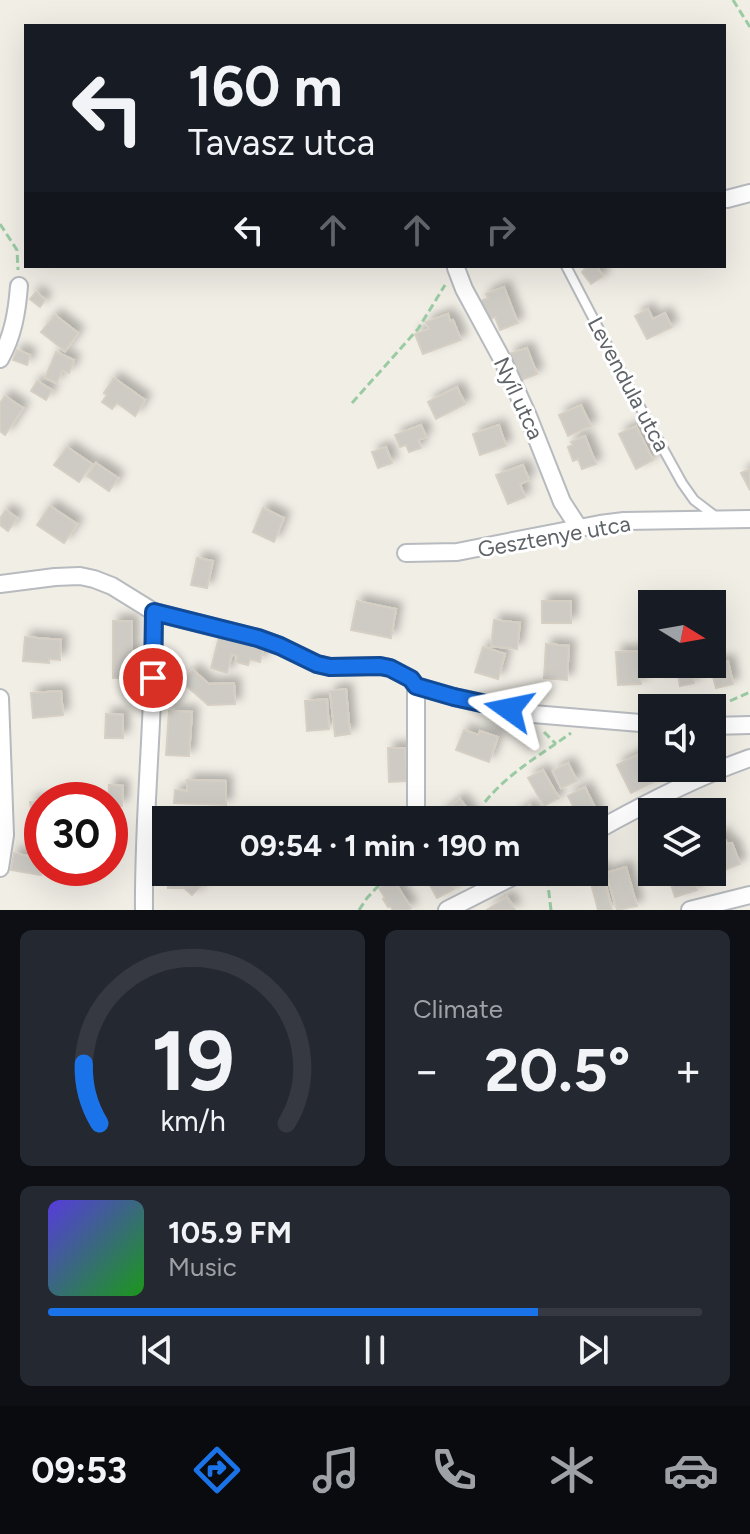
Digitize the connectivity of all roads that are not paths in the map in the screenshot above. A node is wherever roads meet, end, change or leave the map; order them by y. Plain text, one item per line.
1 (750, 193) edge
2 (727, 199) dead end
3 (456, 268) road end
4 (567, 268) edge
5 (19, 286) road end
6 (0, 359) edge
7 (694, 500) junction
8 (719, 518) junction
9 (689, 519) junction
10 (750, 519) edge
11 (579, 528) junction
12 (406, 553) dead end
13 (0, 584) edge
14 (154, 612) junction
15 (416, 686) junction
16 (0, 698) edge
17 (638, 723) edge
18 (750, 725) edge
19 (726, 726) edge
20 (750, 758) edge
21 (416, 806) edge
22 (608, 824) edge
23 (3, 835) edge
24 (0, 868) edge
25 (494, 886) edge
26 (750, 895) edge
27 (144, 910) edge
28 (447, 910) edge
29 (690, 910) edge

1 - 2 street
3 - 11 street, Nyíl utca
4 - 7 lane, Levendula utca
5 - 6 street
7 - 8 lane, Levendula utca
7 - 9 lane
8 - 9 street, Gesztenye utca
8 - 10 street, Gesztenye utca
9 - 11 street, Gesztenye utca
11 - 12 street, Gesztenye utca
13 - 14 street
14 - 15 street
14 - 27 street
15 - 17 street
15 - 21 street
16 - 23 street
18 - 19 street
20 - 22 street
23 - 24 street
25 - 28 street
26 - 29 street

